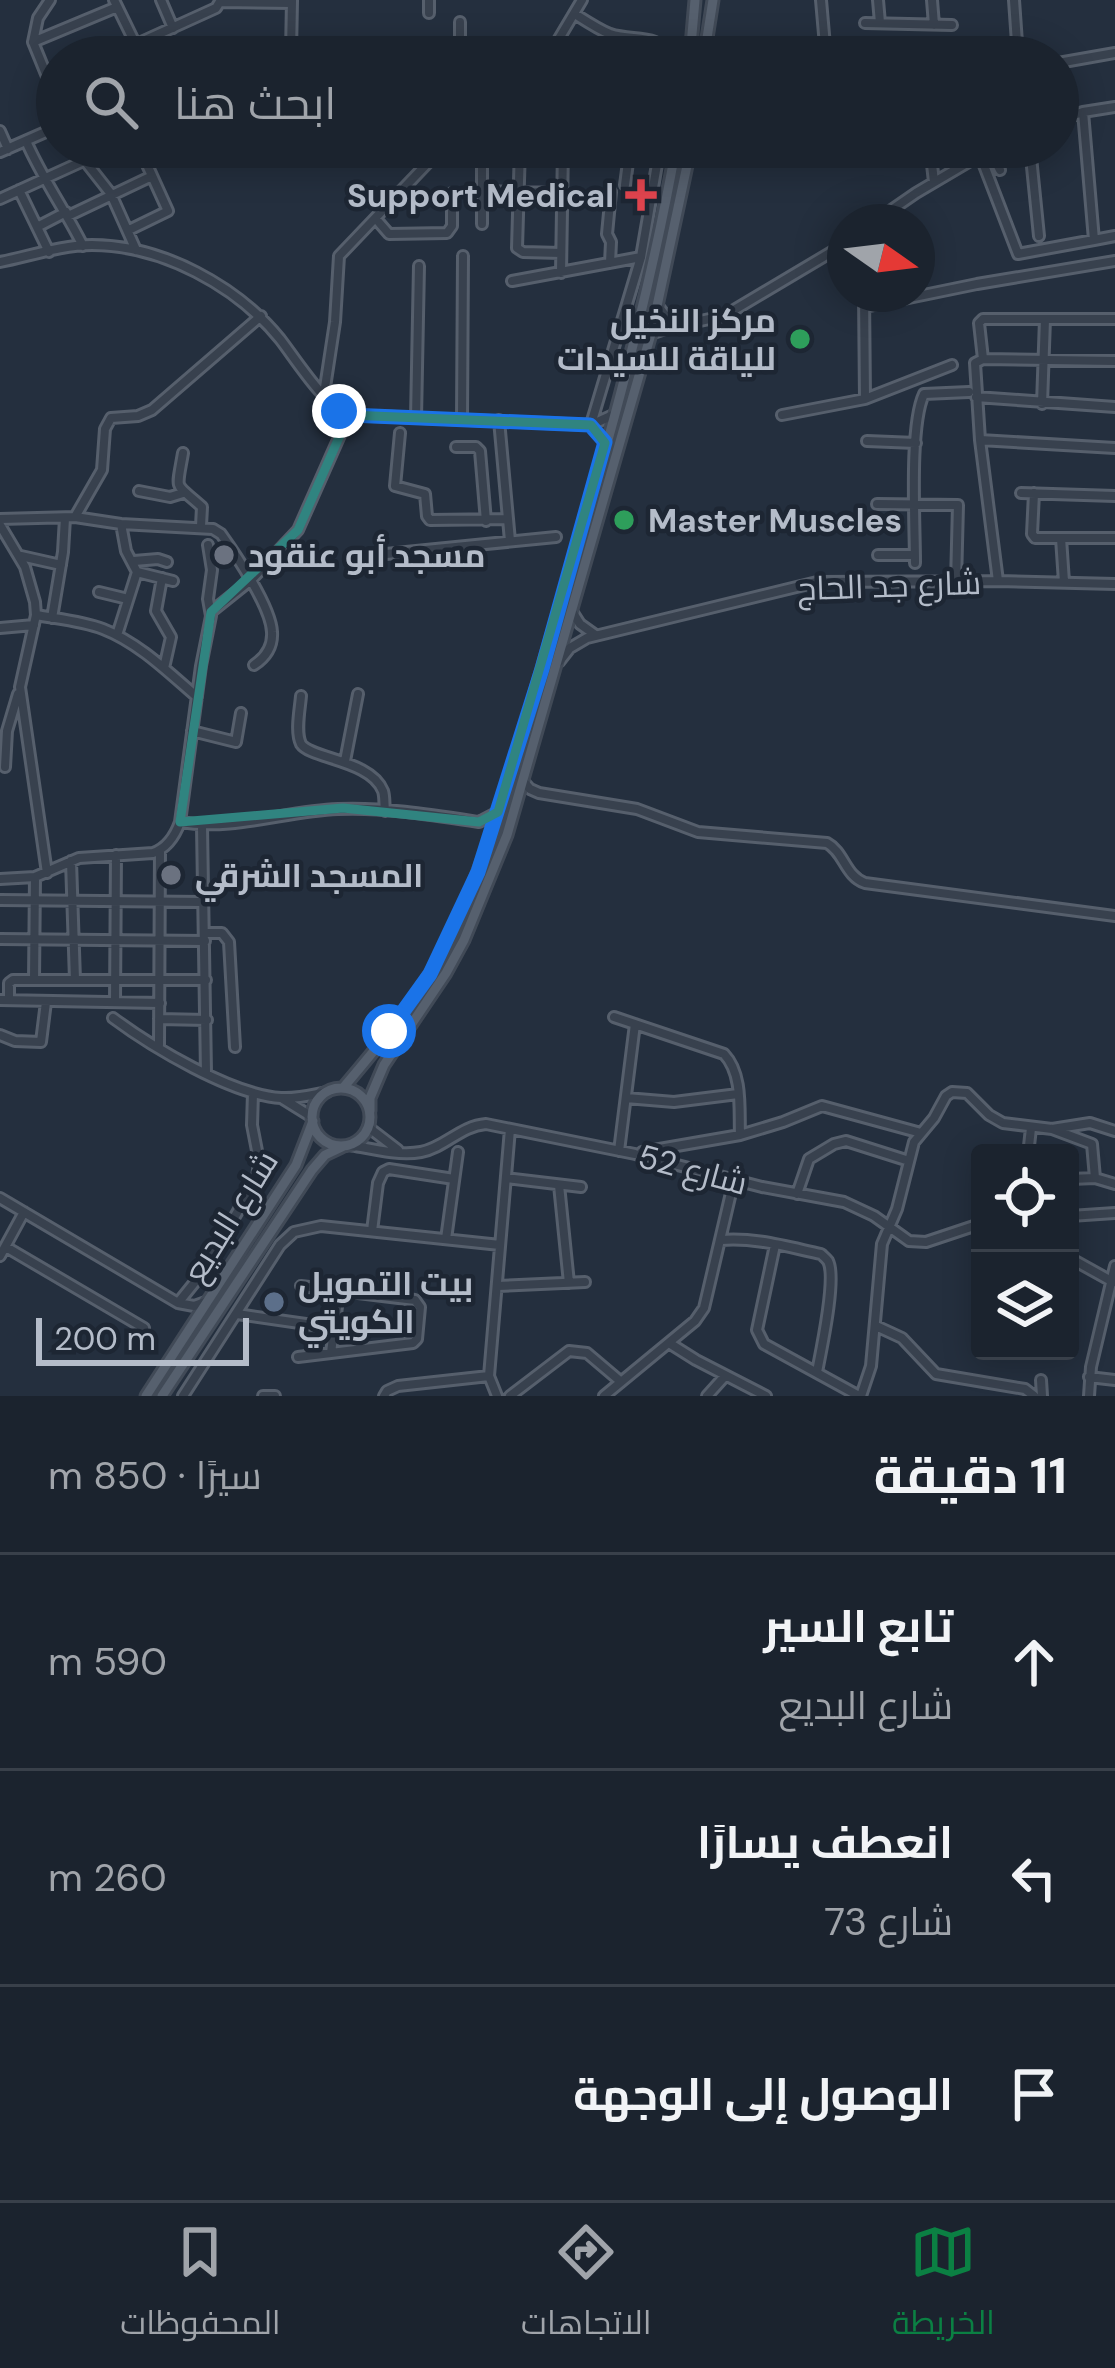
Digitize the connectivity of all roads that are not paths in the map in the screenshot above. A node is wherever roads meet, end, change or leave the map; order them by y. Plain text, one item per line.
1 (50, 0) edge
2 (160, 0) edge
3 (429, 0) edge
4 (582, 0) edge
5 (695, 0) edge
6 (713, 0) edge
7 (821, 0) edge
8 (878, 0) edge
9 (932, 0) edge
10 (1013, 0) edge
11 (220, 1) edge
12 (292, 2) edge
13 (116, 4) edge
14 (429, 13) dead end
15 (575, 14) junction
16 (460, 22) dead end
17 (865, 22) dead end
18 (880, 23) junction
19 (934, 25) junction
20 (952, 25) dead end
21 (173, 28) junction
22 (46, 36) edge
23 (126, 36) edge
24 (158, 36) edge
25 (291, 36) edge
26 (460, 36) edge
27 (561, 36) edge
28 (628, 36) edge
29 (692, 36) edge
30 (707, 36) edge
31 (824, 36) edge
32 (1016, 36) edge
33 (36, 41) edge
34 (33, 42) junction
35 (36, 48) edge
36 (1115, 53) edge
37 (1079, 59) edge
38 (1115, 107) edge
39 (1083, 112) junction
40 (1079, 113) edge
41 (0, 131) edge
42 (36, 136) edge
43 (26, 141) junction
44 (4, 150) edge
45 (36, 163) edge
46 (38, 168) edge
47 (67, 168) edge
48 (91, 168) edge
49 (148, 168) edge
50 (423, 168) edge
51 (482, 168) edge
52 (519, 168) edge
53 (563, 168) edge
54 (627, 168) edge
55 (657, 168) edge
56 (672, 168) edge
57 (687, 168) edge
58 (932, 168) edge
59 (958, 168) edge
60 (985, 168) edge
61 (1032, 168) edge
62 (152, 176) junction
63 (43, 179) junction
64 (934, 182) junction
65 (625, 185) dead end
66 (19, 190) junction
67 (481, 191) junction
68 (518, 192) junction
69 (610, 192) dead end
70 (452, 193) dead end
71 (562, 193) junction
72 (111, 194) junction
73 (1, 195) edge
74 (904, 204) edge
75 (67, 214) junction
76 (376, 219) junction
77 (482, 224) dead end
78 (37, 227) junction
79 (129, 230) junction
80 (1039, 236) dead end
81 (1115, 236) edge
82 (1094, 240) junction
83 (82, 246) junction
84 (136, 250) junction
85 (49, 253) junction
86 (561, 253) junction
87 (827, 255) edge
88 (463, 256) dead end
89 (641, 257) junction
90 (1115, 261) edge
91 (0, 262) edge
92 (610, 263) junction
93 (419, 266) dead end
94 (561, 272) junction
95 (512, 281) dead end
96 (935, 293) edge
97 (658, 306) junction
98 (865, 312) edge
99 (261, 316) junction
100 (1045, 319) junction
101 (1115, 319) edge
102 (682, 325) junction
103 (651, 334) junction
104 (1044, 360) junction
105 (979, 361) junction
106 (1115, 361) edge
107 (952, 365) dead end
108 (324, 394) junction
109 (973, 394) junction
110 (865, 399) junction
111 (1042, 404) junction
112 (1115, 407) edge
113 (349, 415) junction
114 (613, 415) junction
115 (782, 415) dead end
116 (416, 418) junction
117 (462, 419) junction
118 (499, 420) junction
119 (590, 425) junction
120 (400, 433) dead end
121 (980, 440) junction
122 (867, 441) dead end
123 (605, 442) junction
124 (916, 443) junction
125 (456, 447) dead end
126 (1115, 448) edge
127 (183, 453) dead end
128 (139, 491) dead end
129 (1021, 493) dead end
130 (183, 494) junction
131 (1034, 494) junction
132 (1115, 496) edge
133 (915, 503) junction
134 (877, 504) dead end
135 (70, 518) junction
136 (508, 519) junction
137 (486, 521) junction
138 (0, 522) edge
139 (121, 524) junction
140 (201, 526) junction
141 (556, 537) dead end
142 (1061, 538) junction
143 (1115, 538) edge
144 (510, 541) junction
145 (208, 545) dead end
146 (386, 554) dead end
147 (878, 555) dead end
148 (20, 556) junction
149 (167, 562) dead end
150 (61, 565) junction
151 (135, 566) junction
152 (162, 578) junction
153 (251, 580) junction
154 (173, 581) dead end
155 (998, 581) junction
156 (1064, 582) junction
157 (956, 583) junction
158 (1115, 584) edge
159 (99, 592) dead end
160 (128, 599) junction
161 (211, 612) junction
162 (573, 613) junction
163 (52, 618) junction
164 (35, 620) junction
165 (0, 628) edge
166 (116, 635) junction
167 (596, 635) junction
168 (558, 664) junction
169 (254, 665) dead end
170 (164, 668) junction
171 (20, 686) junction
172 (358, 694) dead end
173 (301, 696) dead end
174 (197, 697) junction
175 (241, 712) dead end
176 (192, 730) junction
177 (4, 731) edge
178 (345, 761) junction
179 (5, 767) dead end
180 (523, 782) junction
181 (539, 793) junction
182 (518, 800) junction
183 (385, 811) junction
184 (498, 812) junction
185 (180, 822) junction
186 (479, 822) junction
187 (202, 826) junction
188 (489, 838) junction
189 (160, 850) junction
190 (116, 855) junction
191 (71, 862) junction
192 (47, 873) junction
193 (34, 877) junction
194 (0, 879) edge
195 (0, 900) edge
196 (34, 900) junction
197 (72, 901) junction
198 (116, 901) junction
199 (160, 901) junction
200 (204, 902) junction
201 (1115, 916) edge
202 (205, 937) junction
203 (0, 939) edge
204 (34, 939) junction
205 (74, 940) junction
206 (116, 940) junction
207 (161, 941) junction
208 (115, 979) junction
209 (160, 979) junction
210 (34, 980) junction
211 (75, 980) junction
212 (206, 980) junction
213 (4, 1000) edge
214 (46, 1002) junction
215 (115, 1002) junction
216 (160, 1003) junction
217 (614, 1017) dead end
218 (113, 1018) dead end
219 (159, 1019) junction
220 (207, 1020) junction
221 (635, 1024) junction
222 (0, 1035) edge
223 (159, 1047) junction
224 (235, 1047) dead end
225 (206, 1073) junction
226 (343, 1088) junction
227 (327, 1092) junction
228 (253, 1093) junction
229 (737, 1094) junction
230 (282, 1098) junction
231 (626, 1098) junction
232 (370, 1111) junction
233 (312, 1119) junction
234 (368, 1127) junction
235 (1031, 1128) junction
236 (510, 1129) junction
237 (1052, 1129) junction
238 (1115, 1131) edge
239 (921, 1133) junction
240 (740, 1135) junction
241 (1029, 1144) edge
242 (347, 1146) junction
243 (619, 1150) junction
244 (399, 1151) junction
245 (458, 1152) dead end
246 (634, 1154) junction
247 (909, 1161) junction
248 (506, 1178) junction
249 (1095, 1178) junction
250 (454, 1179) junction
251 (1079, 1179) edge
252 (734, 1180) junction
253 (559, 1184) junction
254 (1115, 1184) edge
255 (580, 1187) dead end
256 (797, 1194) junction
257 (0, 1198) edge
258 (24, 1212) junction
259 (1115, 1213) edge
260 (1079, 1215) edge
261 (888, 1227) junction
262 (971, 1227) edge
263 (372, 1232) junction
264 (446, 1239) junction
265 (721, 1240) junction
266 (500, 1245) junction
267 (775, 1245) junction
268 (3, 1251) edge
269 (1079, 1263) edge
270 (1115, 1266) edge
271 (585, 1282) dead end
272 (1113, 1282) edge
273 (569, 1283) junction
274 (302, 1286) dead end
275 (498, 1286) junction
276 (339, 1291) junction
277 (210, 1300) junction
278 (178, 1303) junction
279 (237, 1314) junction
280 (876, 1326) junction
281 (144, 1328) dead end
282 (334, 1328) junction
283 (190, 1331) junction
284 (669, 1343) junction
285 (331, 1352) junction
286 (298, 1357) dead end
287 (817, 1372) junction
288 (489, 1376) junction
289 (725, 1376) junction
290 (1089, 1378) junction
291 (1041, 1380) dead end
292 (1115, 1380) edge
293 (620, 1382) junction
294 (847, 1393) edge
295 (146, 1396) edge
296 (162, 1396) edge
297 (183, 1396) edge
298 (263, 1396) edge
299 (275, 1396) edge
300 (384, 1396) edge
301 (497, 1396) edge
302 (510, 1396) edge
303 (604, 1396) edge
304 (707, 1396) edge
305 (766, 1396) edge
306 (860, 1396) edge
307 (1038, 1396) edge
308 (1089, 1396) edge

1 - 34 street
2 - 21 street
3 - 14 street
4 - 15 street
5 - 29 main road
6 - 30 main road
7 - 31 street
8 - 18 street
9 - 19 street
10 - 32 street
11 - 12 street
11 - 21 street
12 - 25 street
13 - 22 street
13 - 23 street
15 - 27 street
15 - 28 street
16 - 26 street
17 - 18 street
18 - 19 street
19 - 20 street
21 - 24 street
33 - 34 street
34 - 35 street
36 - 37 street
38 - 39 street
39 - 40 street
39 - 82 street
41 - 44 street
42 - 43 street
43 - 44 street
43 - 45 street
46 - 63 street
47 - 63 street
48 - 72 street
49 - 62 street
50 - 76 street
51 - 67 street
52 - 68 street
53 - 71 street
54 - 65 street
55 - 89 street
56 - 114 main road
57 - 97 main road
58 - 64 street
59 - 64 street
60 - 82 street
61 - 80 street
62 - 72 street
62 - 79 street
63 - 66 street
63 - 75 street
64 - 74 street
66 - 73 street
66 - 78 street
67 - 68 street
67 - 77 street
68 - 71 street
68 - 86 street
69 - 92 street
70 - 76 street
71 - 86 street
72 - 75 street
72 - 79 street
75 - 78 street
75 - 83 street
76 - 108 street
78 - 85 street
79 - 84 street
81 - 82 street
83 - 84 street
83 - 85 street
84 - 99 street
85 - 91 street
86 - 94 street
87 - 102 street
88 - 117 street
89 - 92 street
89 - 119 street
90 - 96 street
92 - 94 street
93 - 116 street
94 - 95 street
97 - 102 street
97 - 103 main road
98 - 110 street
99 - 108 street
99 - 135 street
100 - 101 street
100 - 104 street
100 - 105 street
102 - 103 street
103 - 162 main road
104 - 105 street
104 - 106 street
104 - 111 street
105 - 109 street
107 - 110 street
108 - 113 street
109 - 111 street
109 - 121 street
109 - 124 street
110 - 115 street
111 - 112 street
113 - 116 street
113 - 153 street
114 - 119 street
114 - 123 main road
116 - 117 street
117 - 118 street
118 - 119 street
118 - 136 street
119 - 123 street
120 - 137 street
121 - 126 street
121 - 155 street
122 - 124 street
123 - 184 main road
124 - 133 street
125 - 137 street
127 - 130 street
128 - 130 street
129 - 131 street
130 - 140 street
131 - 132 street
131 - 142 street
133 - 134 street
133 - 147 street
133 - 157 street
135 - 138 street
135 - 139 street
135 - 150 street
136 - 137 street
136 - 144 street
138 - 148 street
139 - 140 street
139 - 151 street
140 - 153 street
141 - 144 street
142 - 143 street
142 - 156 street
144 - 146 street
145 - 161 street
148 - 150 street
148 - 164 street
149 - 151 street
150 - 163 street
151 - 152 street
151 - 160 street
152 - 154 street
152 - 170 street
153 - 161 street
153 - 169 street
155 - 156 street, شارع جد الحاج
155 - 157 street, شارع جد الحاج
156 - 158 street, شارع جد الحاج
157 - 167 street, شارع جد الحاج
159 - 160 street
160 - 166 street
161 - 174 street
162 - 167 street
162 - 168 main road
163 - 164 street
163 - 166 street
164 - 165 street
164 - 171 street
166 - 170 street
167 - 168 street, شارع جد الحاج
168 - 180 main road
170 - 174 street
171 - 177 street
171 - 192 street
172 - 178 street
173 - 178 street
174 - 176 street
175 - 176 street
176 - 185 street
177 - 179 street
178 - 183 street
180 - 181 street
180 - 182 main road
181 - 182 street
181 - 201 street
182 - 232 main road
183 - 186 street
183 - 187 street
184 - 186 street
184 - 188 main road
185 - 187 street
185 - 189 street
186 - 188 street
187 - 200 street
188 - 226 main road
189 - 190 street
189 - 199 street
190 - 191 street
190 - 198 street
191 - 192 street
191 - 197 street
192 - 193 street
193 - 194 street
193 - 196 street
195 - 196 street
196 - 197 street
196 - 204 street
197 - 198 street
197 - 205 street
198 - 199 street
198 - 206 street
199 - 200 street
199 - 207 street
200 - 202 street
202 - 207 street
202 - 212 street
202 - 224 street
203 - 204 street
204 - 205 street
204 - 210 street
205 - 206 street
205 - 211 street
206 - 207 street
206 - 208 street
207 - 209 street
208 - 209 street
208 - 211 street
208 - 215 street
209 - 212 street
209 - 216 street
210 - 211 street
210 - 213 street
212 - 220 street
213 - 214 street
214 - 215 street
214 - 222 street
215 - 216 street
216 - 219 street
217 - 221 street
218 - 223 street
219 - 220 street
219 - 223 street
220 - 225 street
221 - 229 street
221 - 231 street
223 - 225 street
225 - 228 street
226 - 227 main road
226 - 232 main road
227 - 230 street
227 - 233 main road
228 - 230 street
228 - 278 street
229 - 231 street
229 - 240 street
230 - 233 street
231 - 243 street
232 - 234 main road
233 - 242 main road
233 - 277 main road, شارع البديع
234 - 242 main road
234 - 244 street
235 - 237 street
235 - 239 street
235 - 241 street
236 - 243 street, شارع 52
236 - 244 street, شارع 52
236 - 248 street
237 - 238 street
237 - 249 street
239 - 240 street
239 - 247 street
240 - 246 street
242 - 244 street, شارع 52
242 - 296 main road, شارع البديع
243 - 246 street, شارع 52
245 - 250 street
246 - 252 street, شارع 52
247 - 256 street
247 - 261 street
248 - 253 street
248 - 266 street
249 - 251 street
249 - 254 street
250 - 263 street
250 - 264 street
252 - 256 street, شارع 52
252 - 265 street
253 - 255 street
253 - 273 street
256 - 261 street, شارع 52
257 - 258 street
258 - 268 street
258 - 278 street
259 - 260 street
261 - 262 street, شارع 52
261 - 280 street
263 - 264 street
263 - 279 street
264 - 266 street
265 - 267 street
265 - 284 street
266 - 275 street
267 - 287 street
267 - 287 street
268 - 281 street
269 - 272 street
270 - 272 street
271 - 273 street
272 - 290 street
273 - 275 street
274 - 276 street
275 - 288 street
276 - 282 street
276 - 285 street
277 - 278 street
277 - 283 main road, شارع البديع
278 - 283 street
279 - 282 street
279 - 297 street
280 - 306 street
280 - 307 street
282 - 285 street
283 - 295 main road, شارع البديع
284 - 289 street
284 - 293 street
285 - 286 street
287 - 294 street
288 - 300 street
288 - 301 street
289 - 304 street
289 - 305 street
290 - 292 street
290 - 308 street
291 - 307 street
293 - 302 street
293 - 303 street
294 - 306 street
298 - 299 street

